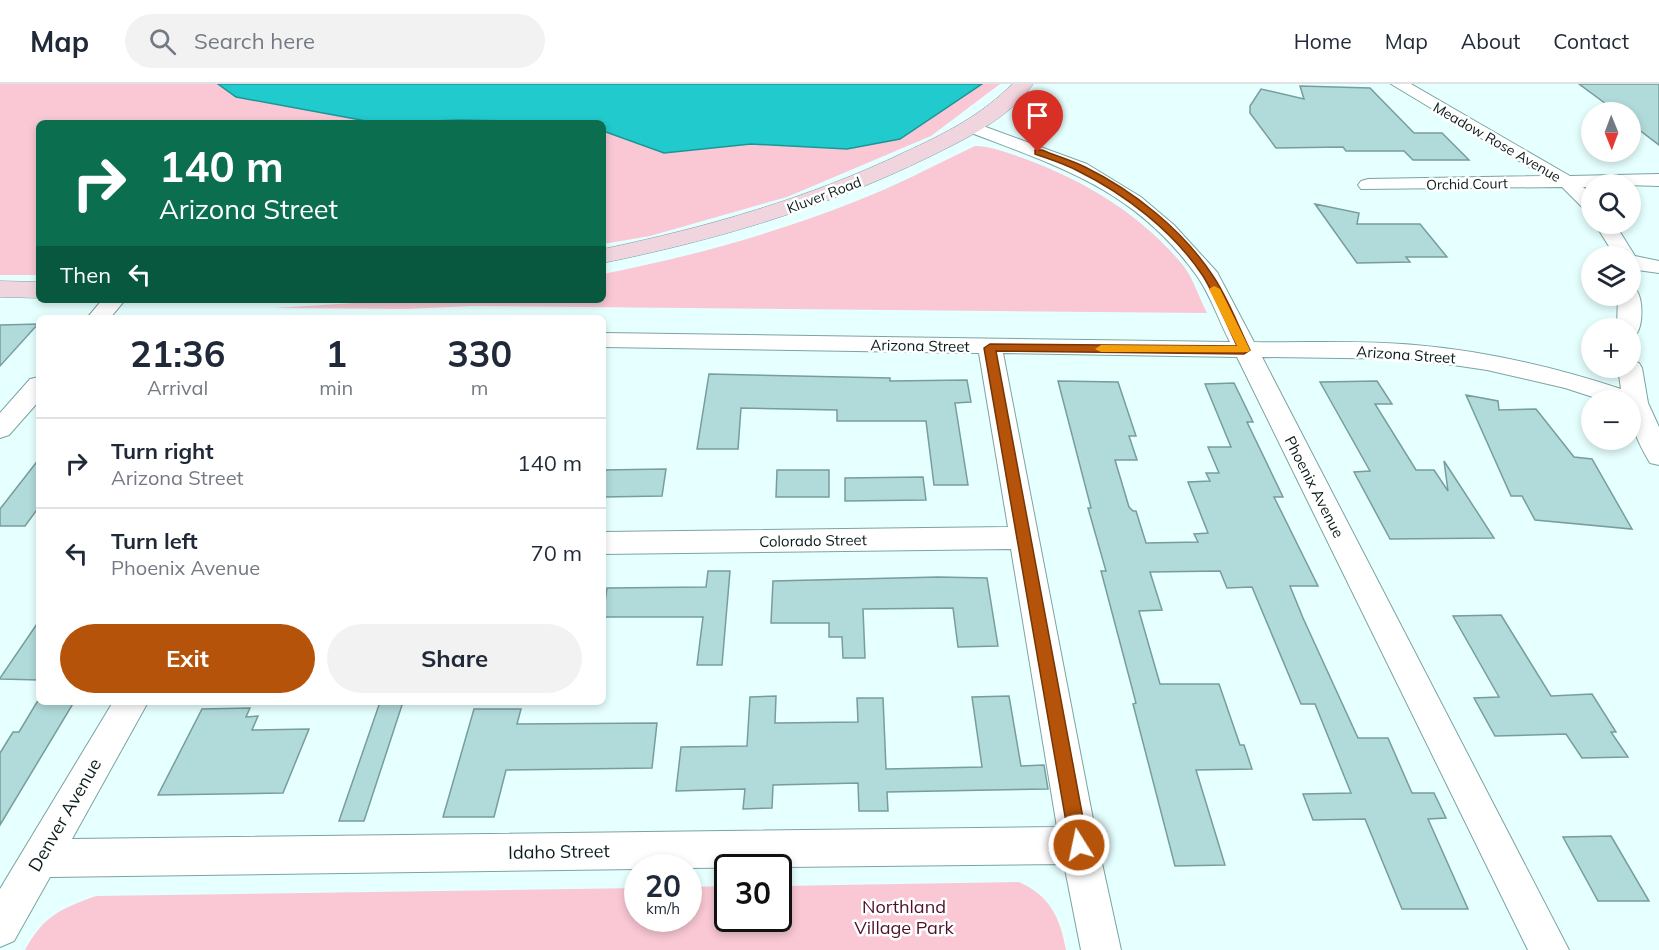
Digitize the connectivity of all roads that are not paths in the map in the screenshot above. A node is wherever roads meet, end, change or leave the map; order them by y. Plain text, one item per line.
1 (1023, 84) edge
2 (1399, 84) edge
3 (972, 127) junction
4 (1659, 180) edge
5 (1567, 182) junction
6 (1368, 185) dead end
7 (1581, 195) edge
8 (606, 255) edge
9 (1641, 264) edge
10 (1659, 267) edge
11 (0, 289) edge
12 (36, 290) edge
13 (111, 303) edge
14 (101, 315) edge
15 (606, 340) edge
16 (990, 348) junction
17 (1244, 350) junction
18 (36, 388) edge
19 (1597, 390) edge
20 (1641, 406) edge
21 (1659, 414) edge
22 (1641, 421) edge
23 (0, 429) edge
24 (1659, 456) edge
25 (1023, 538) junction
26 (606, 543) edge
27 (129, 705) edge
28 (1079, 845) junction
29 (40, 858) junction
30 (0, 927) edge
31 (1101, 950) edge
32 (1549, 950) edge

1 - 3 street, Kluver Road
2 - 5 street, Meadow Rose Avenue
3 - 8 street, Kluver Road
3 - 17 street, Phoenix Avenue
4 - 5 street, Orchid Court
5 - 6 street, Orchid Court
5 - 7 street, Meadow Rose Avenue
9 - 10 street
11 - 12 street
13 - 14 street
15 - 16 street, Arizona Street
16 - 17 street, Arizona Street
16 - 25 street
17 - 19 street, Arizona Street
17 - 32 street, Phoenix Avenue
18 - 23 street
20 - 21 street, Arizona Street
22 - 24 street
25 - 26 street, Colorado Street
25 - 28 street
27 - 29 street, Denver Avenue
28 - 29 street, Idaho Street
28 - 31 street
29 - 30 street, Denver Avenue

